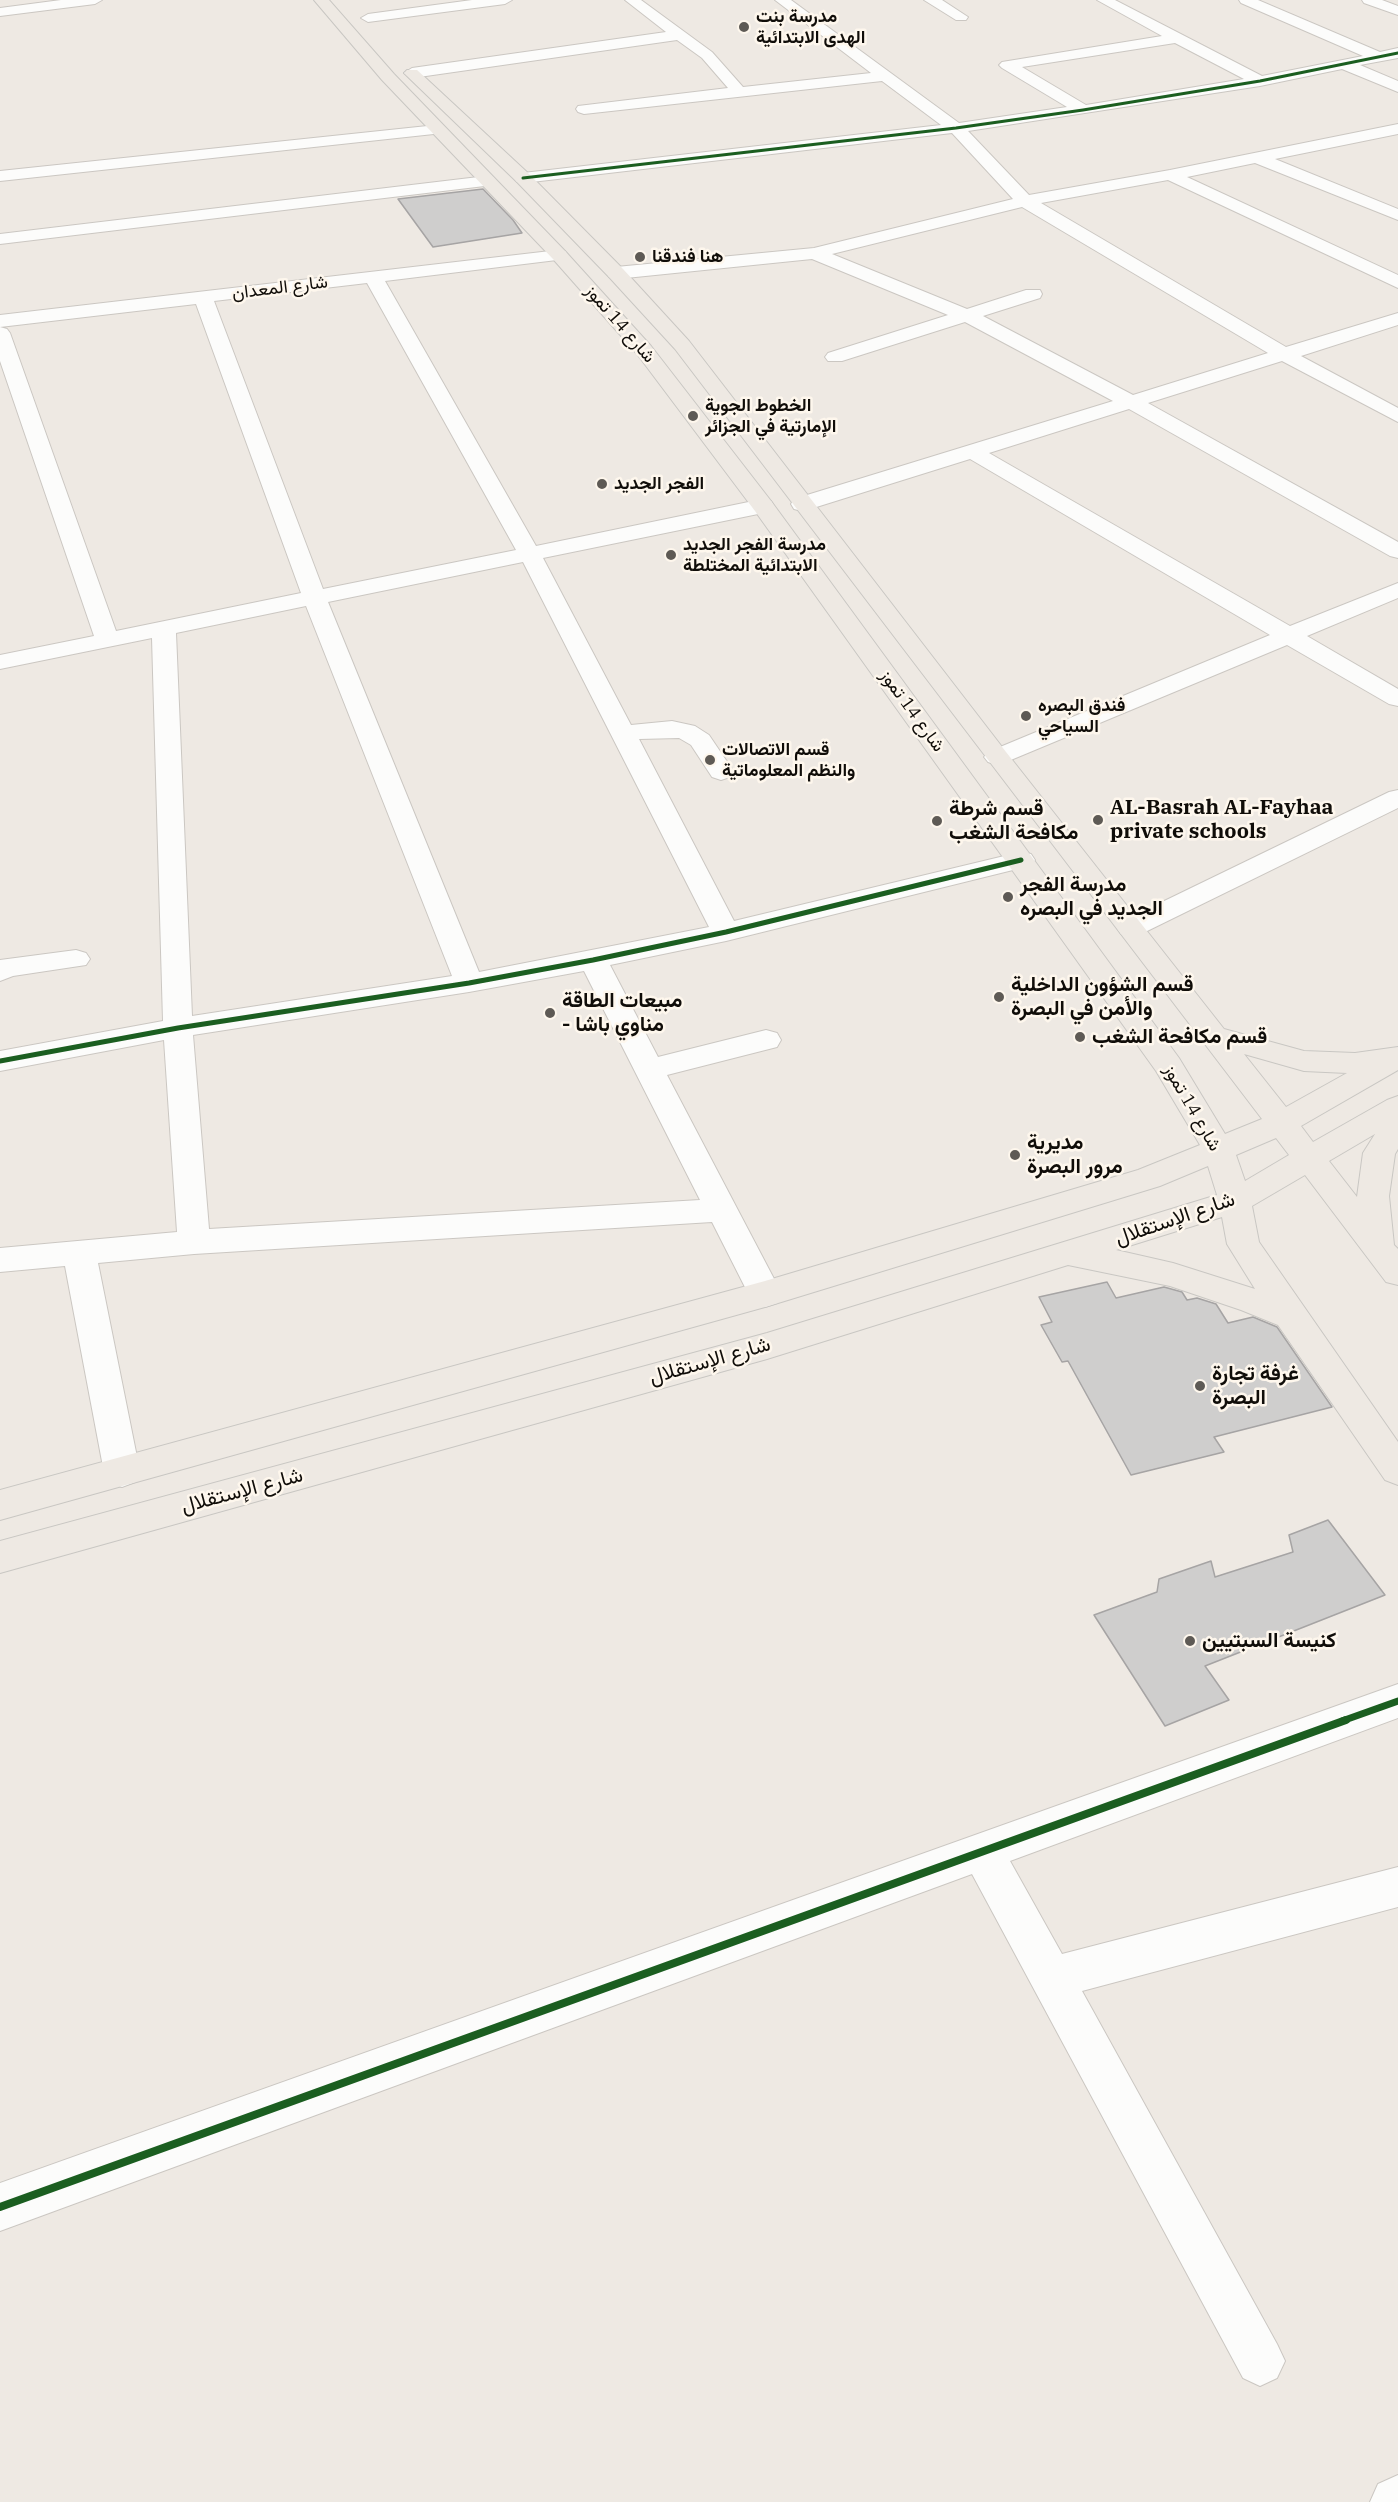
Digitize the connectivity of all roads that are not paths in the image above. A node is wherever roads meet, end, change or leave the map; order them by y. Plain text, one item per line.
1 (94, 0) edge
2 (505, 0) edge
3 (632, 0) edge
4 (782, 0) edge
5 (931, 0) edge
6 (1104, 0) edge
7 (1246, 0) edge
8 (1368, 0) edge
9 (314, 3) edge
10 (348, 10) edge
11 (1398, 11) edge
12 (0, 12) edge
13 (961, 17) dead end
14 (376, 35) dead end
15 (678, 35) junction
16 (1177, 38) junction
17 (364, 51) junction
18 (1398, 53) edge
19 (1379, 57) junction
20 (1344, 64) junction
21 (412, 73) junction
22 (884, 76) junction
23 (1260, 81) junction
24 (1398, 87) edge
25 (739, 92) junction
26 (584, 109) dead end
27 (1083, 110) junction
28 (956, 128) junction
29 (1398, 129) edge
30 (437, 130) junction
31 (1257, 157) junction
32 (1170, 175) junction
33 (0, 176) edge
34 (523, 178) junction
35 (487, 181) junction
36 (1025, 201) junction
37 (1398, 215) edge
38 (0, 239) edge
39 (814, 253) junction
40 (559, 255) junction
41 (616, 273) junction
42 (373, 277) junction
43 (1398, 282) edge
44 (1033, 294) dead end
45 (203, 297) junction
46 (968, 316) junction
47 (1398, 319) edge
48 (0, 321) edge
49 (0, 333) edge
50 (1283, 354) junction
51 (835, 357) dead end
52 (1131, 402) junction
53 (1398, 416) edge
54 (973, 452) junction
55 (802, 504) junction
56 (763, 506) junction
57 (1398, 552) edge
58 (530, 554) junction
59 (1398, 590) edge
60 (314, 597) junction
61 (164, 628) junction
62 (1288, 636) junction
63 (107, 640) junction
64 (0, 662) edge
65 (1398, 699) edge
66 (623, 734) junction
67 (997, 757) junction
68 (721, 772) dead end
69 (1398, 798) edge
70 (1022, 860) junction
71 (1131, 928) junction
72 (726, 932) junction
73 (76, 958) dead end
74 (593, 960) junction
75 (0, 972) edge
76 (469, 983) junction
77 (178, 1028) junction
78 (1215, 1036) junction
79 (766, 1040) dead end
80 (1398, 1055) edge
81 (0, 1061) edge
82 (650, 1069) junction
83 (1398, 1107) edge
84 (1280, 1124) junction
85 (1398, 1124) edge
86 (1218, 1148) junction
87 (1310, 1159) junction
88 (1234, 1201) junction
89 (723, 1209) junction
90 (194, 1242) junction
91 (1388, 1244) edge
92 (79, 1252) junction
93 (1067, 1254) junction
94 (0, 1260) edge
95 (1398, 1273) edge
96 (765, 1294) junction
97 (1290, 1316) junction
98 (1398, 1470) edge
99 (122, 1472) junction
100 (0, 1505) edge
101 (0, 1557) edge
102 (1398, 1701) edge
103 (982, 1851) junction
104 (1398, 1887) edge
105 (1051, 1978) junction
106 (0, 2207) edge
107 (1260, 2361) dead end

1 - 12 street
2 - 10 street
3 - 15 street
4 - 22 street
5 - 13 street
6 - 16 street
7 - 19 street
8 - 11 street
9 - 10 main road
9 - 17 main road
10 - 14 main road
10 - 17 main road, شارع 14 تموز
10 - 21 main road, شارع 14 تموز
15 - 21 street
15 - 25 street
16 - 23 street
16 - 27 street
17 - 30 main road, شارع 14 تموز
18 - 19 street
19 - 20 street
20 - 23 street
20 - 24 street
21 - 34 main road, شارع 14 تموز
22 - 25 street
22 - 28 street
23 - 27 street
25 - 26 street
27 - 28 street
28 - 34 street
28 - 36 street
29 - 31 street
30 - 33 street
30 - 35 main road, شارع 14 تموز
31 - 32 street
31 - 37 street
32 - 36 street
32 - 43 street
34 - 41 main road, شارع 14 تموز
35 - 38 street
35 - 40 main road, شارع 14 تموز
36 - 39 street
36 - 50 street
39 - 41 street
39 - 46 street
40 - 42 street, شارع المعدان
40 - 56 main road, شارع 14 تموز
41 - 55 main road, شارع 14 تموز
42 - 45 street, شارع المعدان
42 - 58 street
44 - 46 street
45 - 48 street, شارع المعدان
45 - 60 street
46 - 51 street
46 - 52 street
47 - 50 street
49 - 63 street
50 - 52 street
50 - 53 street
52 - 54 street
52 - 57 street
54 - 55 street
54 - 62 street
55 - 67 main road, شارع 14 تموز
56 - 58 street
56 - 70 main road, شارع 14 تموز
58 - 60 street
58 - 66 street
59 - 62 street
60 - 61 street
60 - 76 street
61 - 63 street
61 - 77 street
62 - 65 street
62 - 67 street
63 - 64 street
66 - 68 street
66 - 72 street
67 - 71 main road, شارع 14 تموز
69 - 71 street
70 - 72 street
70 - 86 main road, شارع 14 تموز
71 - 78 main road, شارع 14 تموز
72 - 74 street
73 - 75 street
74 - 76 street
74 - 82 street
76 - 77 street
77 - 81 street
77 - 90 street
78 - 80 main road
78 - 84 main road, شارع 14 تموز
79 - 82 street
80 - 84 main road
82 - 89 street
83 - 87 main road, شارع الإستقلال
84 - 86 main road
84 - 87 main road, شارع 14 تموز
85 - 91 main road
86 - 88 main road, شارع 14 تموز
86 - 96 main road
87 - 88 main road, شارع الإستقلال
87 - 91 main road, شارع 14 تموز
88 - 93 main road, شارع الإستقلال
88 - 97 main road, شارع 14 تموز
89 - 90 street
89 - 96 street
90 - 92 street
91 - 95 main road, شارع 14 تموز
92 - 94 street
92 - 99 street
93 - 97 main road
93 - 101 main road, شارع الإستقلال
96 - 99 main road
97 - 98 main road, شارع 14 تموز
99 - 100 main road
102 - 103 street
103 - 105 street
103 - 106 street
104 - 105 street
105 - 107 street

